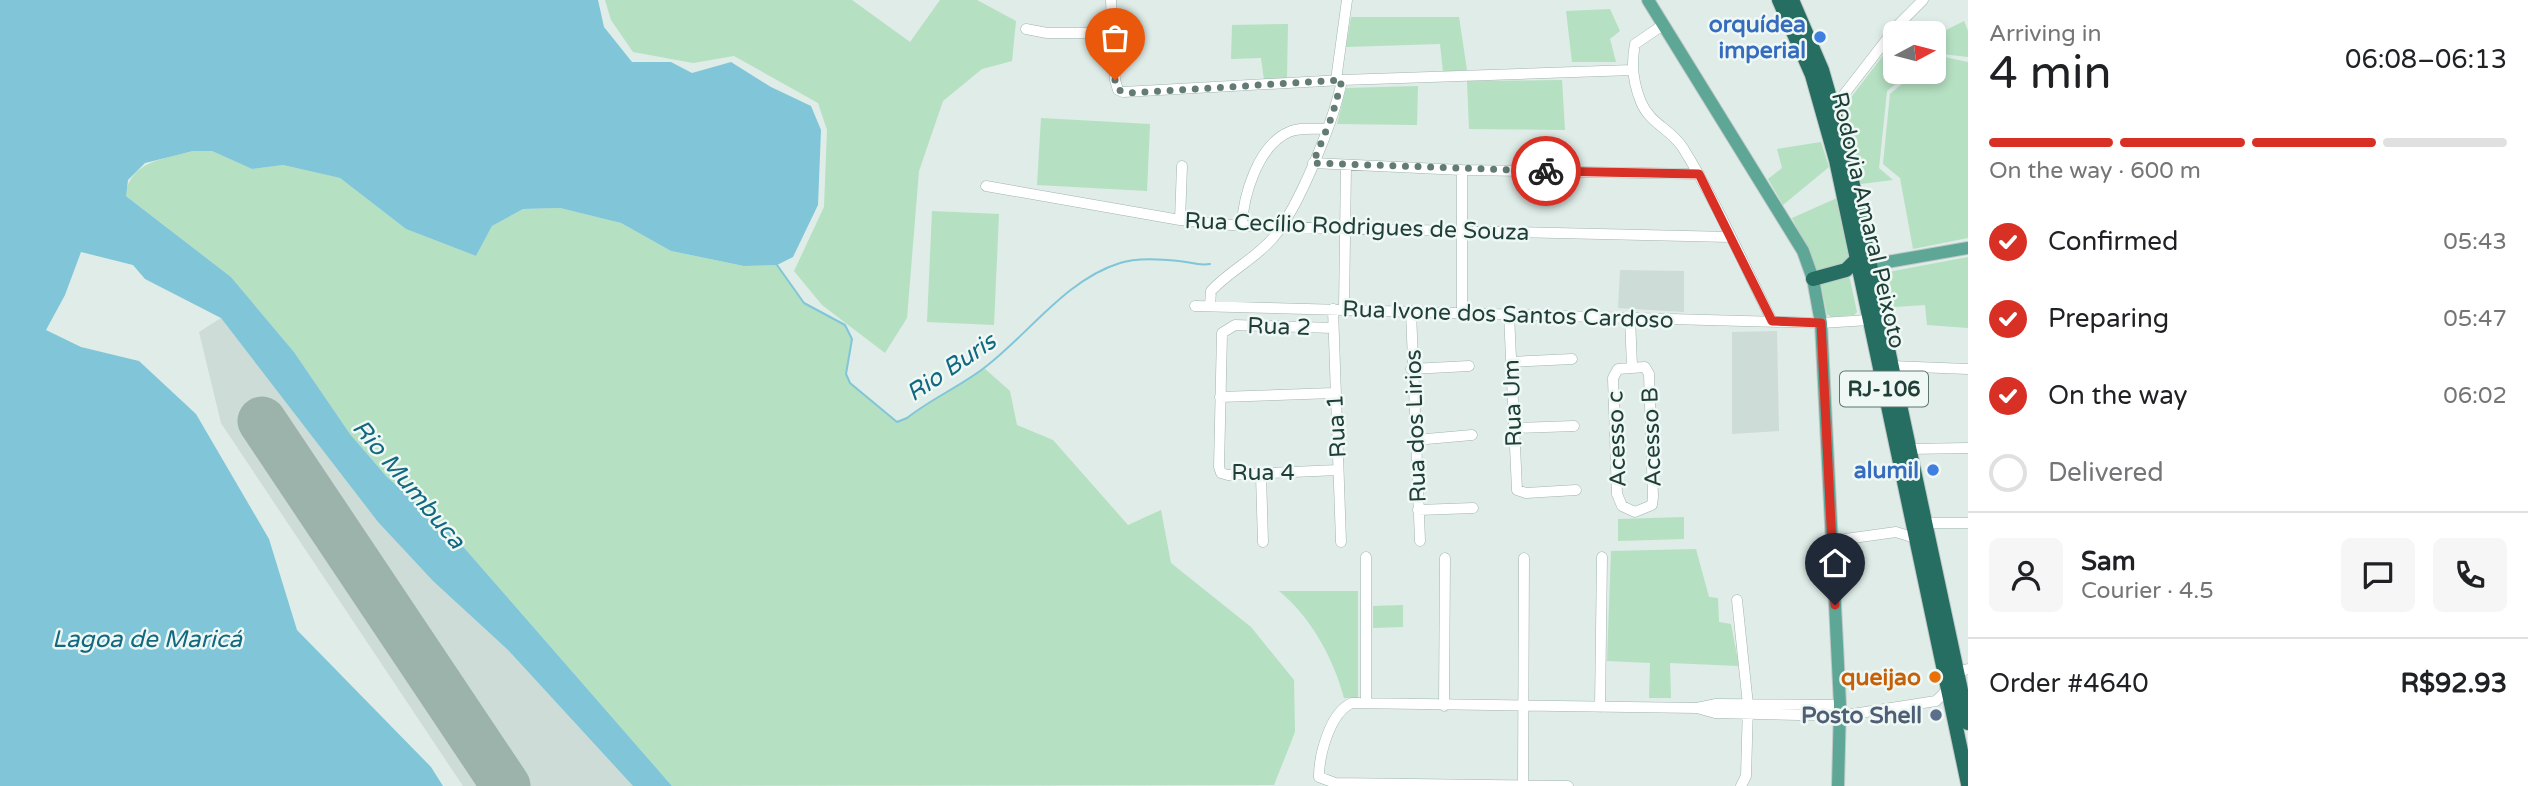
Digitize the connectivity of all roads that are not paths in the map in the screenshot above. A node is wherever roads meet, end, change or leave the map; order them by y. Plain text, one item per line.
1 (1111, 0) edge
2 (1347, 0) edge
3 (1648, 0) edge
4 (1779, 0) edge
5 (1792, 0) edge
6 (1923, 0) edge
7 (1663, 25) junction
8 (1026, 29) dead end
9 (1112, 33) junction
10 (1632, 70) junction
11 (1339, 80) junction
12 (1835, 106) junction
13 (1327, 129) junction
14 (1313, 163) junction
15 (1346, 165) junction
16 (1182, 166) dead end
17 (1462, 170) junction
18 (1699, 174) junction
19 (986, 186) dead end
20 (1180, 220) junction
21 (1242, 226) junction
22 (1281, 227) junction
23 (1345, 228) junction
24 (1462, 229) junction
25 (1730, 237) junction
26 (1968, 248) edge
27 (1863, 263) junction
28 (1814, 279) junction
29 (1195, 306) dead end
30 (1210, 306) junction
31 (1333, 309) junction
32 (1344, 309) junction
33 (1411, 312) junction
34 (1462, 312) junction
35 (1509, 314) junction
36 (1630, 317) junction
37 (1869, 320) junction
38 (1772, 321) junction
39 (1821, 323) junction
40 (1333, 328) junction
41 (1572, 359) dead end
42 (1511, 362) junction
43 (1469, 366) dead end
44 (1891, 366) junction
45 (1632, 367) junction
46 (1411, 369) junction
47 (1968, 369) edge
48 (1334, 393) junction
49 (1220, 397) junction
50 (1574, 426) dead end
51 (1514, 428) junction
52 (1472, 435) dead end
53 (1415, 439) junction
54 (1968, 448) edge
55 (1909, 449) junction
56 (1338, 470) junction
57 (1261, 475) junction
58 (1576, 490) dead end
59 (1622, 506) joint
60 (1473, 508) dead end
61 (1418, 510) junction
62 (1918, 521) junction
63 (1968, 523) edge
64 (1896, 532) junction
65 (1915, 538) junction
66 (1420, 541) dead end
67 (1831, 541) junction
68 (1263, 542) dead end
69 (1342, 542) dead end
70 (1366, 557) dead end
71 (1602, 557) dead end
72 (1444, 558) dead end
73 (1524, 558) dead end
74 (1737, 600) dead end
75 (1963, 671) edge
76 (1947, 690) junction
77 (1366, 703) junction
78 (1444, 705) junction
79 (1522, 706) junction
80 (1600, 707) junction
81 (1748, 709) junction
82 (1840, 711) junction
83 (1968, 723) edge
84 (1968, 784) edge
85 (1523, 785) edge
86 (1567, 786) edge
87 (1741, 786) edge
88 (1838, 786) edge

1 - 9 street
2 - 11 street
3 - 7 main road
4 - 27 highway, Rodovia Amaral Peixoto / RJ-106
5 - 12 highway, Rodovia Amaral Peixoto / RJ-106
6 - 12 street
7 - 10 street
7 - 28 main road
8 - 9 street
9 - 11 street
10 - 11 street
10 - 18 street
11 - 13 street
12 - 27 highway, Rodovia Amaral Peixoto / RJ-106
13 - 14 street
13 - 21 street
14 - 15 street
14 - 22 street
15 - 17 street
15 - 23 street
16 - 20 street
17 - 18 street
17 - 24 street
18 - 25 street
19 - 20 street, Rua Cecílio Rodrigues de Souza
20 - 21 street, Rua Cecílio Rodrigues de Souza
21 - 22 street, Rua Cecílio Rodrigues de Souza
22 - 23 street, Rua Cecílio Rodrigues de Souza
22 - 30 street
23 - 24 street, Rua Cecílio Rodrigues de Souza
23 - 32 street
24 - 25 street, Rua Cecílio Rodrigues de Souza
24 - 34 street
25 - 38 street
26 - 27 main road
27 - 28 highway
27 - 37 highway, Rodovia Amaral Peixoto / RJ-106
27 - 44 highway, Rodovia Amaral Peixoto / RJ-106
28 - 39 main road
29 - 30 street, Rua Ivone dos Santos Cardoso
30 - 31 street, Rua Ivone dos Santos Cardoso
31 - 32 street, Rua Ivone dos Santos Cardoso
31 - 40 street, Rua 1
32 - 33 street, Rua Ivone dos Santos Cardoso
33 - 34 street, Rua Ivone dos Santos Cardoso
33 - 46 street, Rua dos Lirios
34 - 35 street, Rua Ivone dos Santos Cardoso
35 - 36 street, Rua Ivone dos Santos Cardoso
35 - 42 street, Rua Um
36 - 38 street, Rua Ivone dos Santos Cardoso
36 - 45 street
37 - 39 street, Rua Ivone dos Santos Cardoso
37 - 62 highway, Rodovia Amaral Peixoto / RJ-106
38 - 39 street, Rua Ivone dos Santos Cardoso
39 - 67 main road
40 - 48 street, Rua 1
40 - 49 street, Rua 2
41 - 42 street
42 - 51 street, Rua Um
43 - 46 street
44 - 47 street
44 - 55 highway, Rodovia Amaral Peixoto / RJ-106
45 - 59 street, Acesso c
45 - 59 street, Acesso B
46 - 53 street, Rua dos Lirios
48 - 49 street
48 - 56 street, Rua 1
49 - 57 street, Rua 4
50 - 51 street
51 - 58 street, Rua Um
52 - 53 street
53 - 61 street, Rua dos Lirios
54 - 55 street
55 - 62 highway, Rodovia Amaral Peixoto / RJ-106
56 - 57 street, Rua 4
56 - 69 street, Rua 1
57 - 68 street
60 - 61 street
61 - 66 street, Rua dos Lirios
62 - 63 street
62 - 64 street
62 - 65 highway, Rodovia Amaral Peixoto / RJ-106
62 - 75 highway, Rodovia Amaral Peixoto / RJ-106
64 - 65 street
64 - 67 street
65 - 76 highway, Rodovia Amaral Peixoto / RJ-106
67 - 82 main road
70 - 77 street
71 - 80 street
72 - 78 street
73 - 79 street
74 - 81 street
75 - 83 highway, Rodovia Amaral Peixoto / RJ-106
76 - 82 street
76 - 84 highway, Rodovia Amaral Peixoto / RJ-106
77 - 78 street
77 - 85 street
78 - 79 street
79 - 80 street
79 - 85 street
80 - 81 street
81 - 82 street
81 - 82 street
81 - 87 street
82 - 88 main road
85 - 86 street

